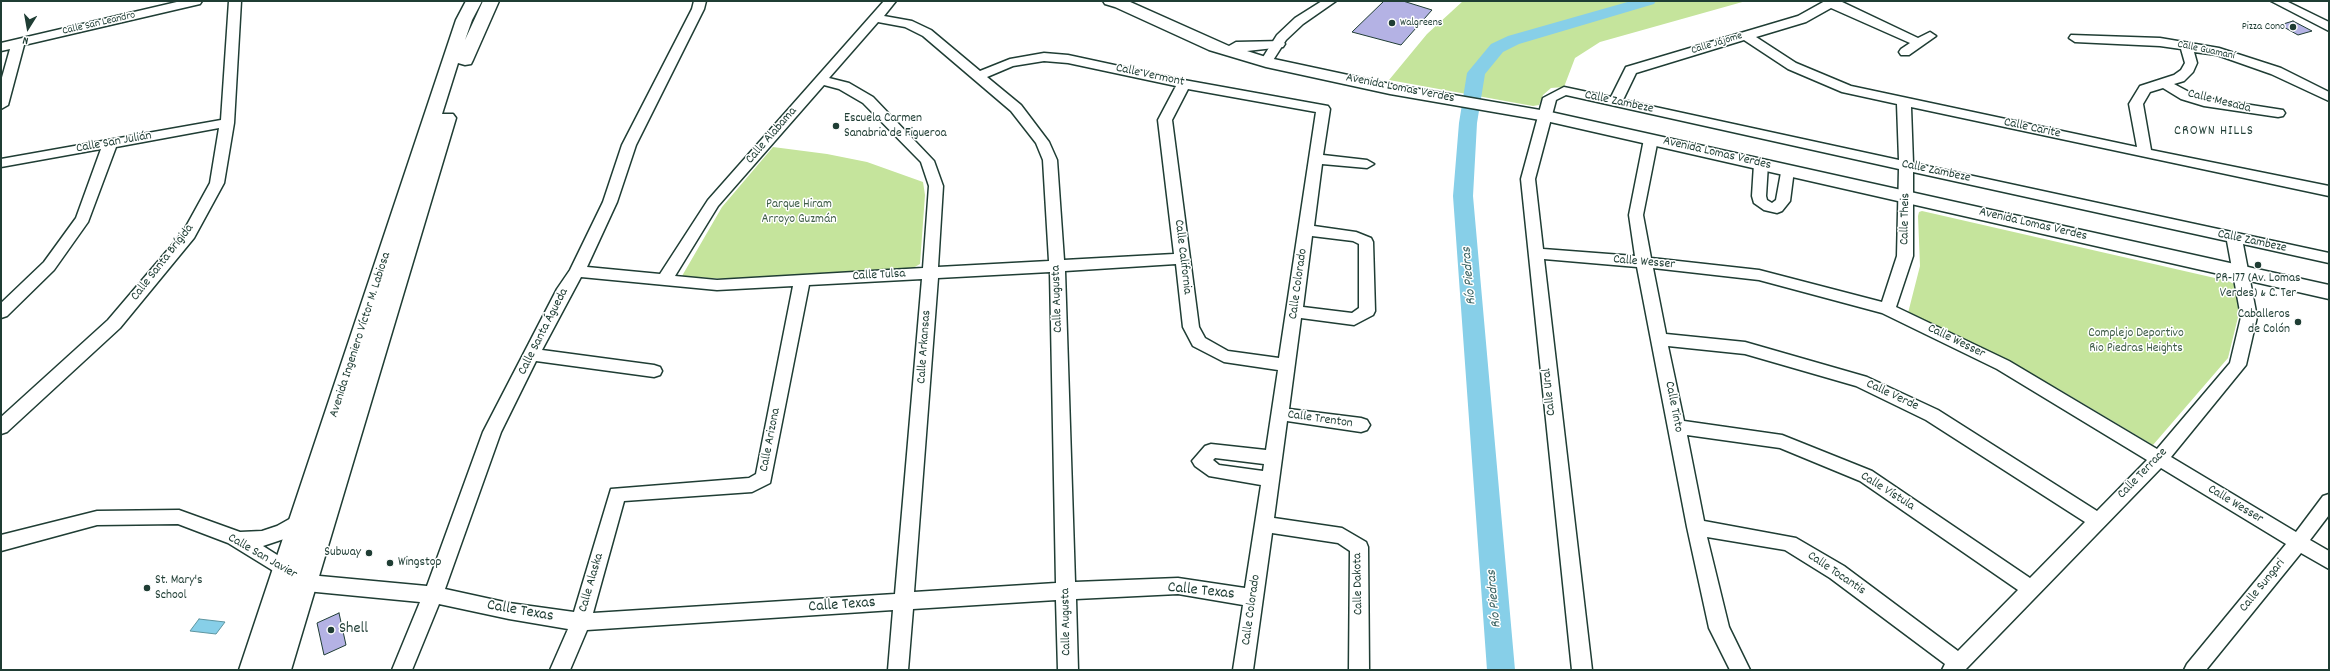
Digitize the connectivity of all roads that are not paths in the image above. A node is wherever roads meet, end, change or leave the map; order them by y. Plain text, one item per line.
1 (196, 1) edge
2 (235, 1) edge
3 (474, 1) edge
4 (491, 1) edge
5 (700, 1) edge
6 (890, 1) edge
7 (1111, 1) edge
8 (1330, 1) edge
9 (2277, 1) edge
10 (1833, 2) edge
11 (876, 18) junction
12 (2329, 27) edge
13 (1746, 36) junction
14 (1930, 36) dead end
15 (2075, 38) dead end
16 (1279, 41) junction
17 (18, 43) junction
18 (1919, 43) junction
19 (1209, 44) junction
20 (2186, 45) junction
21 (1, 46) edge
22 (1905, 52) dead end
23 (1266, 62) junction
24 (1315, 73) junction
25 (979, 76) junction
26 (821, 80) junction
27 (2164, 83) junction
28 (1184, 84) junction
29 (2329, 97) edge
30 (1615, 102) junction
31 (1904, 102) junction
32 (1, 105) edge
33 (1323, 109) joint
34 (1547, 110) junction
35 (2278, 113) dead end
36 (227, 123) junction
37 (1651, 139) junction
38 (110, 144) junction
39 (2145, 152) junction
40 (1316, 158) junction
41 (1, 163) edge
42 (1367, 164) dead end
43 (1761, 164) junction
44 (1906, 166) junction
45 (1787, 170) junction
46 (2329, 190) edge
47 (1907, 197) junction
48 (1306, 230) junction
49 (2234, 238) junction
50 (1536, 253) junction
51 (2329, 258) edge
52 (1182, 259) junction
53 (1644, 262) junction
54 (1057, 266) junction
55 (577, 271) junction
56 (2241, 272) junction
57 (930, 273) junction
58 (666, 279) junction
59 (802, 280) junction
60 (2329, 292) edge
61 (1888, 309) junction
62 (1, 312) edge
63 (1296, 312) junction
64 (1660, 339) junction
65 (533, 354) junction
66 (1286, 365) junction
67 (654, 371) dead end
68 (1280, 414) junction
69 (1361, 425) dead end
70 (1, 427) edge
71 (1677, 427) junction
72 (1274, 458) junction
73 (2159, 459) junction
74 (1271, 479) junction
75 (617, 494) joint
76 (2329, 501) edge
77 (302, 519) junction
78 (2097, 520) junction
79 (1265, 524) junction
80 (1696, 527) junction
81 (237, 540) junction
82 (1, 543) edge
83 (2298, 543) junction
84 (2329, 562) edge
85 (295, 576) junction
86 (2031, 589) junction
87 (1066, 591) junction
88 (433, 595) junction
89 (1253, 598) junction
90 (905, 603) junction
91 (581, 622) junction
92 (1955, 667) edge
93 (252, 670) edge
94 (278, 670) edge
95 (402, 670) edge
96 (560, 670) edge
97 (898, 670) edge
98 (1068, 670) edge
99 (1243, 670) edge
100 (1359, 670) edge
101 (1582, 670) edge
102 (1740, 670) edge
103 (2194, 670) edge

1 - 17 street, Calle San Leandro
2 - 36 street, Calle Santa Brígida
3 - 77 main road, Avenida Ingeniero Víctor M. Labiosa
4 - 85 main road, Avenida Ingeniero Víctor M. Labiosa
5 - 55 street, Calle Santa Águeda
6 - 11 street, Calle Alabama
7 - 19 main road, Avenida Lomas Verdes
8 - 16 street
9 - 12 street
10 - 13 street, Calle Jájome
10 - 18 street
11 - 25 street, Calle Augusta
11 - 26 street, Calle Alabama
13 - 30 street, Calle Jájome
13 - 31 street, Calle Carite
14 - 18 street
15 - 20 street, Calle Guamaní
16 - 19 main road
16 - 23 street
16 - 24 main road
17 - 21 street, Calle San Leandro
17 - 32 street
18 - 22 street
19 - 23 main road, Avenida Lomas Verdes
20 - 27 street
20 - 29 street, Calle Guamaní
23 - 24 main road, Avenida Lomas Verdes
24 - 34 main road, Avenida Lomas Verdes
25 - 28 street, Calle Vermont
25 - 54 street, Calle Augusta
26 - 57 street, Calle Arkansas
26 - 58 street, Calle Alabama
27 - 35 street, Calle Mesada
27 - 39 street
28 - 33 street, Calle Vermont
28 - 52 street, Calle California
30 - 34 street, Calle Zambeze
30 - 44 street, Calle Zambeze
31 - 39 street, Calle Carite
31 - 44 street, Calle Theis
33 - 40 street, Calle Colorado
34 - 37 main road, Avenida Lomas Verdes
34 - 50 street, Calle Ural
36 - 38 street, Calle San Julián
36 - 70 street, Calle Santa Brígida
37 - 43 main road, Avenida Lomas Verdes
37 - 53 street, Calle Tinto
38 - 41 street, Calle San Julián
38 - 62 street
39 - 46 street, Calle Carite
40 - 42 street
40 - 48 street, Calle Colorado
43 - 45 main road, Avenida Lomas Verdes
43 - 45 street
44 - 47 street, Calle Theis
44 - 49 street, Calle Zambeze
45 - 47 main road, Avenida Lomas Verdes
47 - 56 main road, Avenida Lomas Verdes
47 - 61 street, Calle Theis
48 - 63 street, Calle Colorado
48 - 63 street
49 - 51 street, Calle Zambeze
49 - 56 street, Calle Terrace
50 - 53 street, Calle Wesser
50 - 101 street, Calle Ural
52 - 54 street, Calle Tulsa
52 - 66 street, Calle California
53 - 61 street, Calle Wesser
53 - 64 street, Calle Tinto
54 - 57 street, Calle Tulsa
54 - 87 street, Calle Augusta
55 - 58 street, Calle Tulsa
55 - 65 street, Calle Santa Águeda
56 - 60 main road, Avenida Lomas Verdes
56 - 73 street, Calle Terrace
57 - 59 street, Calle Tulsa
57 - 90 street, Calle Arkansas
58 - 59 street, Calle Tulsa
59 - 75 street, Calle Arizona
61 - 73 street, Calle Wesser
63 - 66 street, Calle Colorado
64 - 71 street, Calle Tinto
64 - 78 street, Calle Verde
65 - 67 street
65 - 88 street, Calle Santa Águeda
66 - 68 street, Calle Colorado
68 - 69 street, Calle Trenton
68 - 72 street, Calle Colorado
71 - 80 street, Calle Tinto
71 - 86 street, Calle Vístula
72 - 74 street, Calle Colorado
72 - 74 street
73 - 78 street, Calle Terrace
73 - 83 street, Calle Wesser
74 - 79 street, Calle Colorado
75 - 91 street, Calle Alaska
76 - 83 street, Calle Sungari
77 - 81 street
77 - 85 main road, Avenida Ingeniero Víctor M. Labiosa
78 - 86 street, Calle Terrace
79 - 89 street, Calle Colorado
79 - 100 street, Calle Dakota
80 - 92 street, Calle Tocantis
80 - 102 street, Calle Tinto
81 - 82 street, Calle San Javier
81 - 85 street, Calle San Javier
83 - 84 street, Calle Wesser
83 - 103 street, Calle Sungari
85 - 88 street, Calle San Javier
85 - 93 main road, Avenida Ingeniero Víctor M. Labiosa
85 - 94 main road, Avenida Ingeniero Víctor M. Labiosa
86 - 92 street, Calle Terrace
87 - 89 street, Calle Texas
87 - 90 street, Calle Texas
87 - 98 street, Calle Augusta
88 - 91 street, Calle Texas
88 - 95 street, Calle Santa Águeda
89 - 99 street, Calle Colorado
90 - 91 street, Calle Texas
90 - 97 street, Calle Arkansas
91 - 96 street, Calle Alaska

